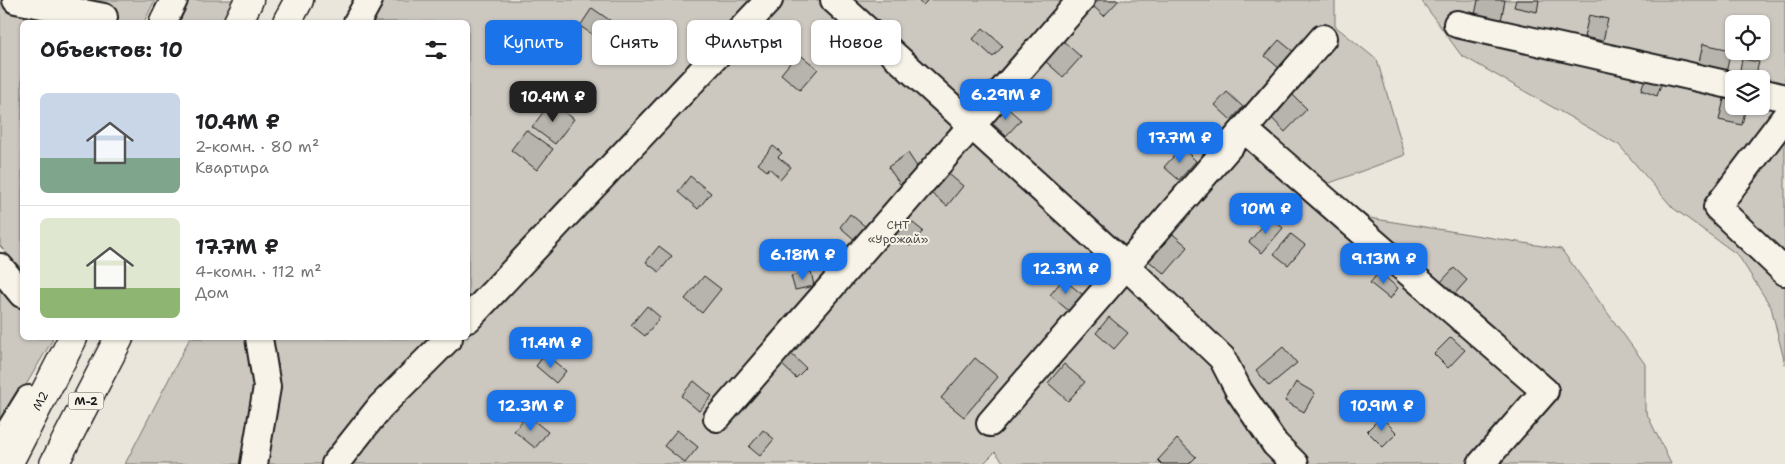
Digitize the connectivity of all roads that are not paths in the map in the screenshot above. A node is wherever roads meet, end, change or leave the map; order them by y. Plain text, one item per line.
1 (16, 0) edge
2 (174, 0) edge
3 (249, 0) edge
4 (299, 0) edge
5 (369, 0) edge
6 (769, 0) edge
7 (834, 0) edge
8 (1081, 0) edge
9 (104, 17) dead end
10 (165, 20) edge
11 (239, 20) edge
12 (287, 20) edge
13 (358, 20) edge
14 (1457, 24) dead end
15 (1323, 38) dead end
16 (1725, 84) edge
17 (1770, 94) edge
18 (1785, 98) edge
19 (1785, 116) edge
20 (972, 126) junction
21 (1244, 130) junction
22 (0, 267) edge
23 (1127, 267) junction
24 (1785, 272) edge
25 (20, 292) edge
26 (470, 317) edge
27 (118, 340) edge
28 (259, 340) edge
29 (447, 340) edge
30 (67, 349) edge
31 (717, 418) dead end
32 (990, 423) dead end
33 (0, 446) edge
34 (8, 464) edge
35 (54, 464) edge
36 (254, 464) edge
37 (335, 464) edge
38 (1295, 464) edge
39 (1481, 464) edge

1 - 9 street
2 - 10 street
3 - 11 highway
4 - 12 highway
5 - 13 street
6 - 26 street
7 - 20 street
8 - 20 street
14 - 16 street
15 - 21 street
17 - 18 street
19 - 24 street
20 - 23 street
20 - 31 street
21 - 23 street
21 - 39 street
22 - 25 street
23 - 32 street
23 - 38 street
27 - 35 highway, М-2
28 - 36 street
29 - 37 street
30 - 33 street
30 - 34 highway, М2

